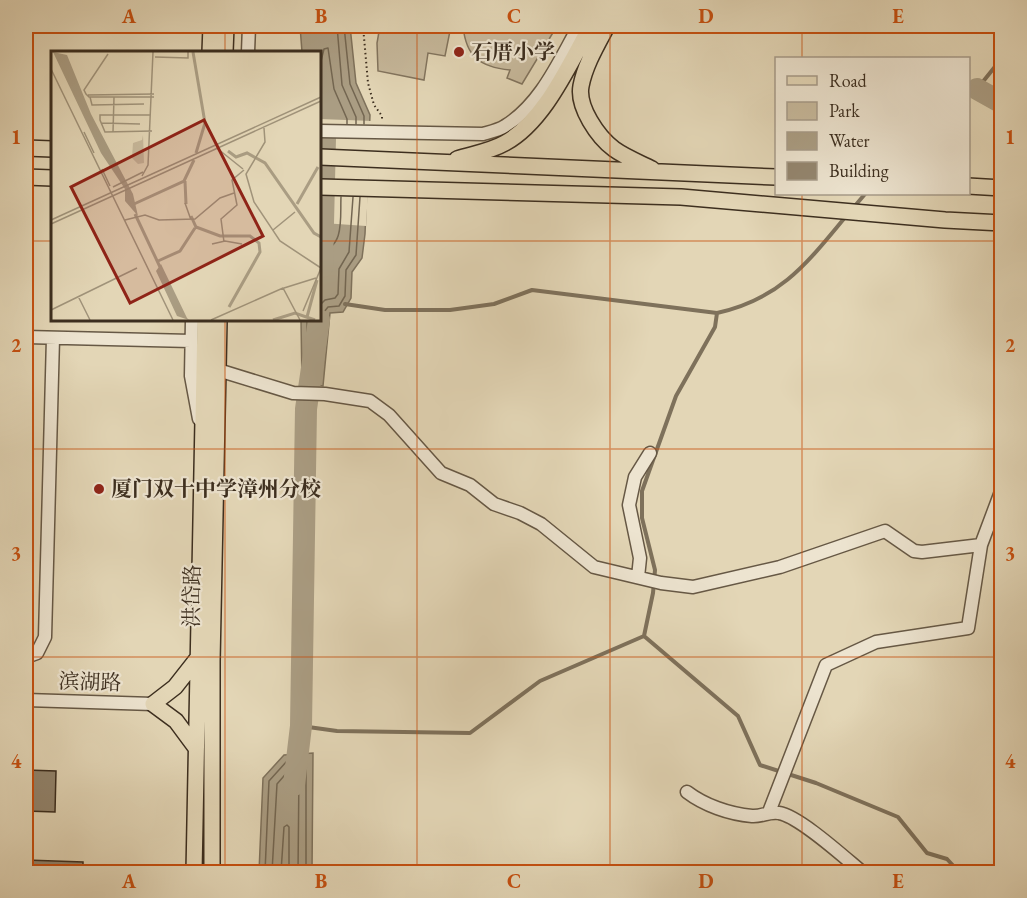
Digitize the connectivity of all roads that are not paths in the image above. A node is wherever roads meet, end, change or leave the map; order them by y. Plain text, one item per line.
1 (211, 26) edge
2 (226, 26) edge
3 (249, 26) edge
4 (579, 26) edge
5 (591, 26) edge
6 (606, 26) edge
7 (210, 51) edge
8 (225, 51) edge
9 (248, 51) edge
10 (321, 131) edge
11 (26, 148) edge
12 (51, 148) edge
13 (321, 157) edge
14 (444, 162) junction
15 (657, 172) junction
16 (26, 177) edge
17 (775, 177) edge
18 (51, 178) edge
19 (970, 186) edge
20 (321, 187) edge
21 (1002, 188) edge
22 (1002, 223) edge
23 (192, 321) edge
24 (205, 321) edge
25 (219, 321) edge
26 (26, 337) edge
27 (53, 338) junction
28 (191, 341) junction
29 (218, 370) junction
30 (203, 435) junction
31 (650, 453) dead end
32 (1002, 489) edge
33 (981, 545) junction
34 (641, 578) junction
35 (26, 657) edge
36 (197, 659) junction
37 (26, 700) edge
38 (153, 704) junction
39 (196, 748) junction
40 (687, 792) dead end
41 (771, 807) junction
42 (194, 873) edge
43 (212, 873) edge
44 (862, 873) edge

1 - 7 main road
2 - 8 main road
3 - 9 street
4 - 10 street
5 - 14 main road
6 - 15 main road
11 - 12 main road
13 - 14 main road
14 - 15 main road
15 - 17 main road
16 - 18 main road
19 - 21 main road
20 - 22 main road
23 - 28 street
24 - 30 main road
25 - 29 main road, 洪岱路
26 - 27 street
27 - 28 street
27 - 35 street
28 - 30 street
29 - 34 street
29 - 43 main road, 洪岱路
30 - 36 main road
31 - 34 street
32 - 33 street
33 - 34 street
33 - 41 street
36 - 38 main road
36 - 39 main road
37 - 38 street, 滨湖路
38 - 39 main road
39 - 42 main road
40 - 41 street
41 - 44 street

